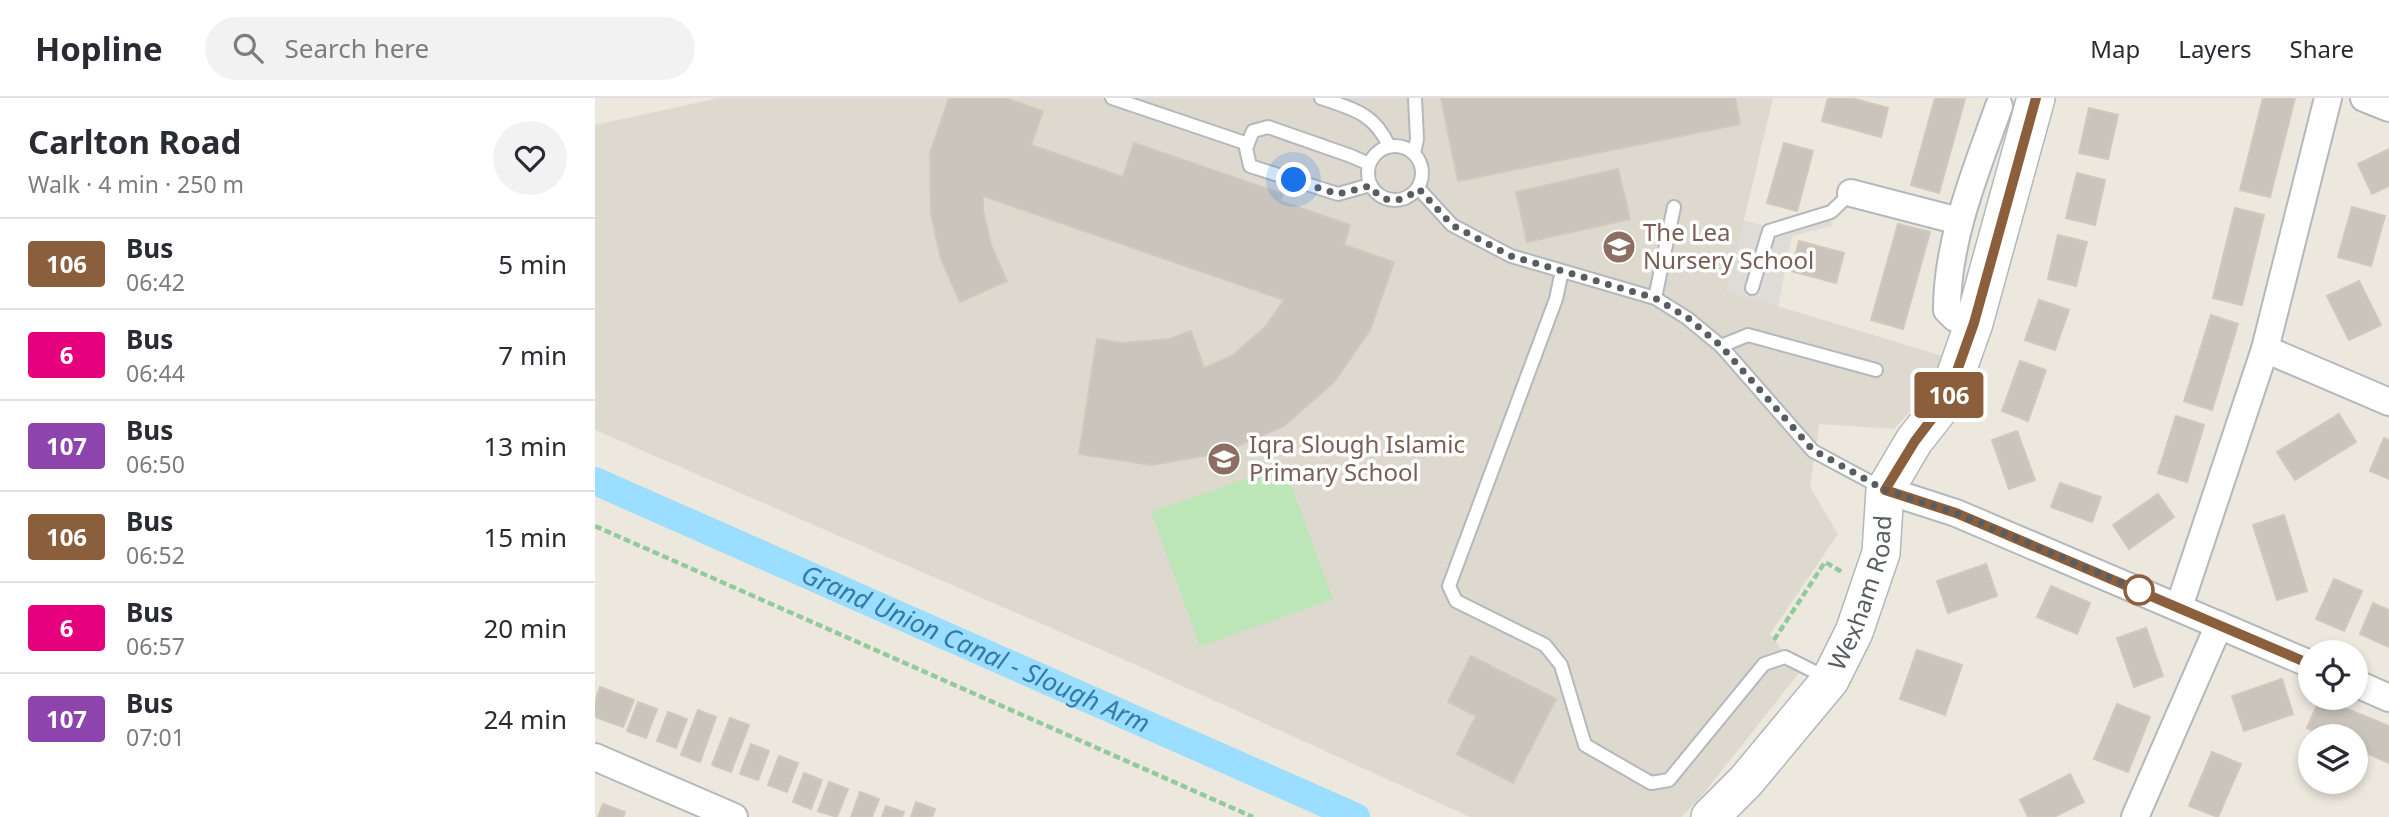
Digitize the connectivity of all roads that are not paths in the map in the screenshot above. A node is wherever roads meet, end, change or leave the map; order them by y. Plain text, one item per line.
1 (1112, 98) edge
2 (1321, 98) edge
3 (1415, 98) edge
4 (2036, 98) edge
5 (2328, 98) edge
6 (2364, 98) edge
7 (1999, 106) dead end
8 (2389, 108) edge
9 (1248, 144) junction
10 (1389, 146) junction
11 (1415, 153) junction
12 (1369, 164) junction
13 (1370, 186) junction
14 (1419, 189) junction
15 (1851, 193) joint
16 (1674, 207) dead end
17 (1959, 221) junction
18 (1562, 271) junction
19 (1752, 288) dead end
20 (1655, 298) junction
21 (1974, 323) junction
22 (1721, 346) junction
23 (2265, 349) junction
24 (1876, 370) dead end
25 (2389, 402) edge
26 (1885, 490) junction
27 (2179, 607) junction
28 (2220, 625) junction
29 (2298, 659) edge
30 (1830, 680) junction
31 (2368, 689) edge
32 (2389, 698) edge
33 (595, 757) edge
34 (734, 817) edge
35 (1710, 817) edge
36 (2135, 817) edge

1 - 9 lane
2 - 10 lane
3 - 11 lane
4 - 21 street, Wexham Road
5 - 23 street
6 - 8 street
7 - 17 street
9 - 12 lane
9 - 13 lane
10 - 11 lane
10 - 12 lane
11 - 14 lane
12 - 13 lane
13 - 14 lane
14 - 18 lane
15 - 17 street
15 - 19 lane
16 - 20 lane
17 - 21 street
18 - 20 lane
18 - 30 lane
20 - 22 lane
21 - 26 street, Wexham Road
22 - 24 lane
22 - 26 lane
23 - 25 street
23 - 27 street
26 - 27 street
26 - 30 street, Wexham Road
27 - 28 street
28 - 29 street
28 - 36 street
30 - 35 street, Wexham Road
31 - 32 street
33 - 34 street

